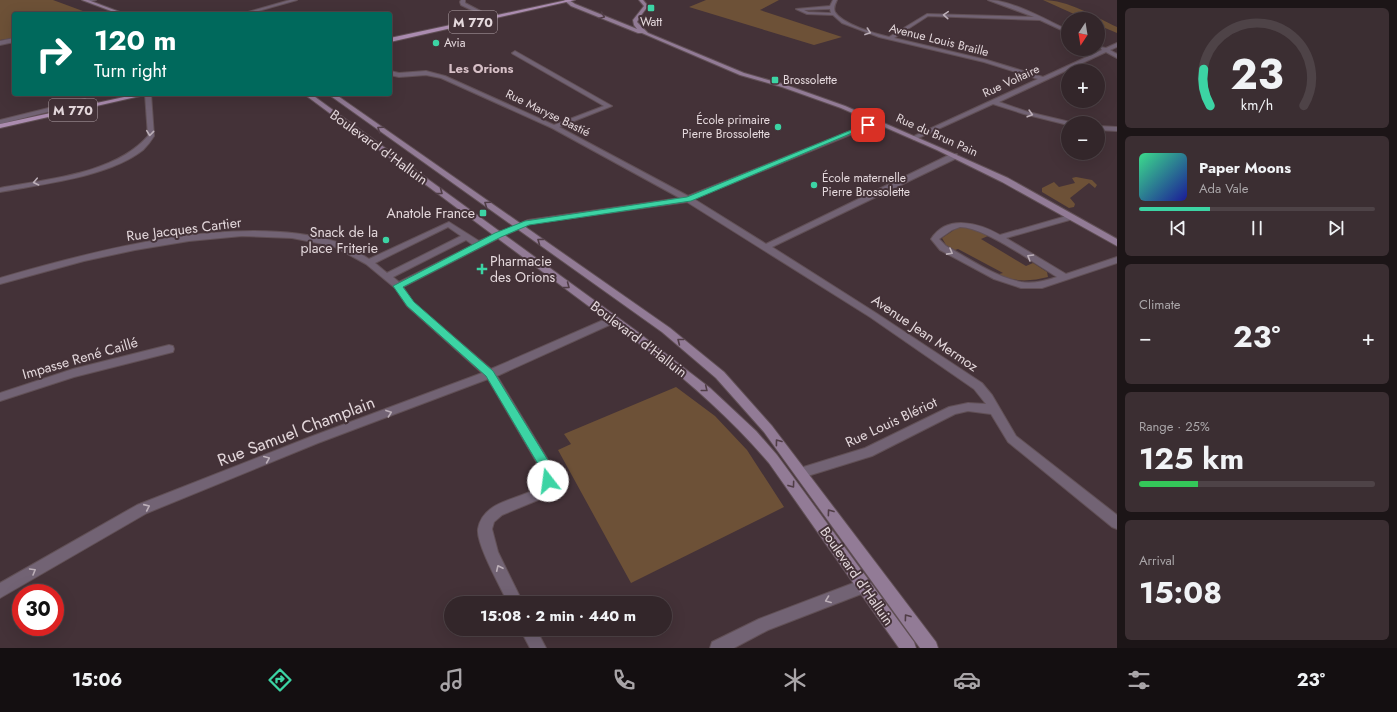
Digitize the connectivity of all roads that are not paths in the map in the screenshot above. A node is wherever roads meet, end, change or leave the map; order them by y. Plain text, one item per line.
1 (94, 0) edge
2 (295, 0) edge
3 (463, 0) edge
4 (554, 0) edge
5 (573, 0) edge
6 (641, 0) edge
7 (835, 0) edge
8 (990, 0) edge
9 (86, 1) edge
10 (566, 1) edge
11 (832, 7) junction
12 (117, 12) edge
13 (250, 12) edge
14 (486, 14) junction
15 (834, 14) junction
16 (1042, 19) junction
17 (631, 20) junction
18 (614, 21) junction
19 (1061, 28) edge
20 (646, 34) junction
21 (392, 35) edge
22 (890, 39) junction
23 (12, 40) edge
24 (392, 40) edge
25 (0, 43) edge
26 (1117, 45) edge
27 (1105, 50) joint
28 (515, 53) dead end
29 (1092, 56) edge
30 (1117, 56) edge
31 (392, 73) edge
32 (1043, 78) junction
33 (109, 96) edge
34 (138, 96) edge
35 (147, 96) edge
36 (310, 96) edge
37 (334, 96) edge
38 (85, 101) joint
39 (994, 102) junction
40 (0, 121) edge
41 (1061, 121) edge
42 (878, 122) junction
43 (0, 126) edge
44 (554, 127) junction
45 (1105, 128) edge
46 (1117, 129) edge
47 (914, 138) junction
48 (954, 156) junction
49 (0, 190) edge
50 (688, 199) junction
51 (1070, 217) junction
52 (519, 226) junction
53 (498, 235) junction
54 (467, 236) junction
55 (998, 238) junction
56 (1117, 243) edge
57 (479, 245) junction
58 (766, 247) junction
59 (1117, 260) edge
60 (369, 262) junction
61 (386, 277) junction
62 (1064, 277) junction
63 (0, 281) edge
64 (398, 286) junction
65 (612, 320) junction
66 (169, 349) dead end
67 (490, 374) junction
68 (0, 397) edge
69 (995, 410) junction
70 (801, 473) junction
71 (1117, 523) edge
72 (864, 586) junction
73 (0, 591) edge
74 (513, 596) edge
75 (532, 636) edge
76 (538, 648) edge
77 (718, 648) edge
78 (908, 648) edge
79 (930, 648) edge

1 - 9 street
2 - 13 street
3 - 14 street
4 - 14 main road, M 770
5 - 10 main road, M 770
6 - 17 main road
7 - 11 street
8 - 16 street
9 - 12 main road
10 -> 18 main road, Rue du Brun Pain
10 - 24 main road, M 770
11 - 15 street
11 - 15 street
14 - 21 main road, M 770
15 -> 22 street, Avenue Louis Braille
16 - 19 street
16 -> 22 street
17 - 18 main road
17 - 20 main road
18 - 20 main road, Rue du Brun Pain
20 - 42 main road, Rue du Brun Pain
22 - 32 street, Avenue Louis Braille
23 - 25 street
26 - 27 street, Rue Voltaire
27 - 30 street
28 - 44 street
29 - 32 street, Rue Voltaire
31 - 44 street, Rue Maryse Bastié
32 - 39 street, Rue Voltaire
33 - 38 main road, M 770
34 - 43 main road, M 770
35 -> 49 street
36 -> 53 main road, Boulevard d'Halluin
52 -> 37 main road, Boulevard d'Halluin
38 - 40 street
39 -> 41 street
39 - 47 street, Rue Voltaire
42 - 47 main road, Rue du Brun Pain
42 - 50 street
44 - 50 street, Rue Maryse Bastié
45 - 46 street
47 - 48 main road, Rue du Brun Pain
48 - 51 main road, Rue du Brun Pain
48 - 58 street
50 - 52 street
50 - 58 street, Avenue Jean Mermoz
51 - 55 street
51 - 56 main road, Rue du Brun Pain
52 - 53 street
70 -> 52 main road, Boulevard d'Halluin
53 - 57 street
53 -> 65 main road, Boulevard d'Halluin
54 - 57 street
54 - 60 street
54 - 61 street
62 -> 55 street
55 -> 62 street
57 - 64 street
58 - 69 street, Avenue Jean Mermoz
59 - 62 street
60 - 61 street, Rue Jacques Cartier
60 - 63 street, Rue Jacques Cartier
61 - 64 street, Rue Jacques Cartier
64 - 67 street, Rue Jacques Cartier
65 - 67 street, Rue Samuel Champlain
65 -> 72 main road, Boulevard d'Halluin
66 - 68 street, Impasse René Caillé
73 -> 67 street, Rue Samuel Champlain
74 -> 67 street, Rue Jacques Cartier
69 - 70 street, Rue Louis Blériot
69 - 71 street, Avenue Jean Mermoz
79 -> 70 main road, Boulevard d'Halluin
72 -> 77 street
72 - 78 main road, Boulevard d'Halluin
75 - 76 street

